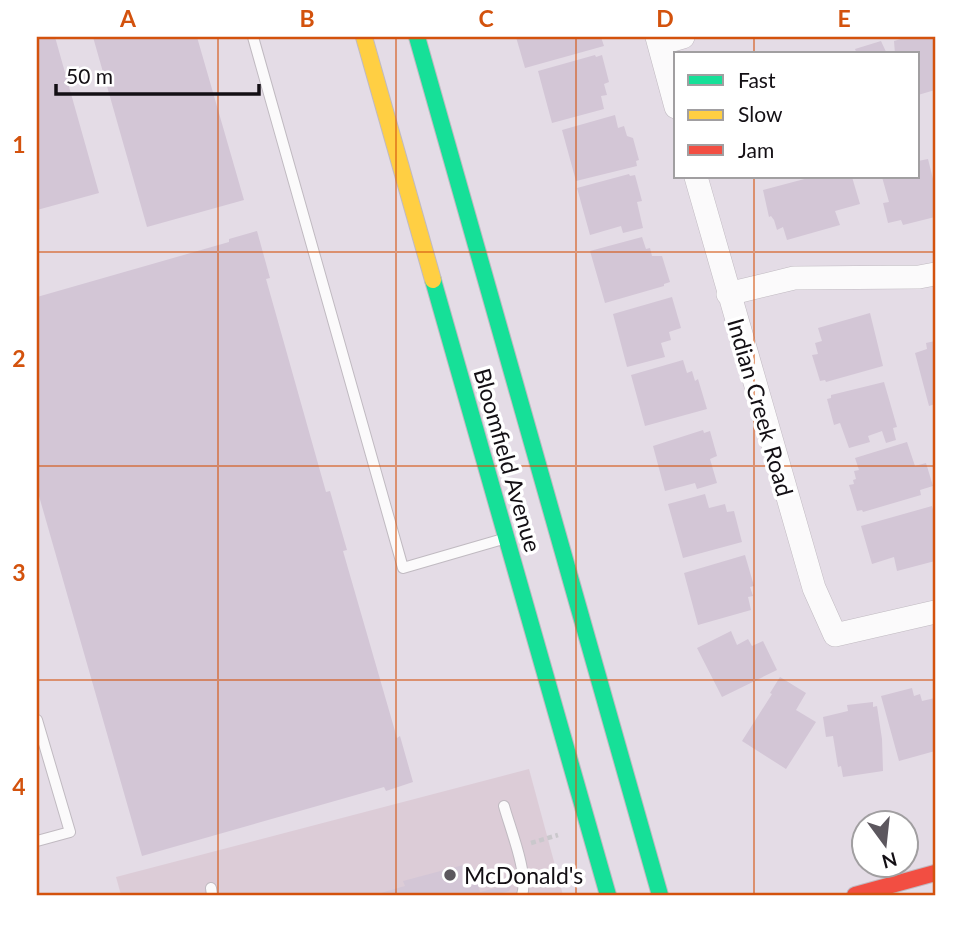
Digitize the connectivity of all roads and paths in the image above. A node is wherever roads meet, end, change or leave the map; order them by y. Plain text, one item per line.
1 (253, 37) edge
2 (364, 37) edge
3 (417, 37) edge
4 (683, 37) edge
5 (658, 40) edge
6 (674, 100) edge
7 (696, 178) edge
8 (935, 274) edge
9 (728, 294) junction
10 (506, 538) junction
11 (935, 612) edge
12 (37, 720) edge
13 (504, 806) dead end
14 (37, 841) edge
15 (935, 873) edge
16 (522, 895) edge
17 (608, 895) edge
18 (660, 895) edge
19 (855, 895) edge

1 - 10 lane
2 - 10 main road, Bloomfield Avenue
3 - 18 main road, Bloomfield Avenue
4 - 5 street
5 - 6 street
7 - 9 street, Indian Creek Road
8 - 9 street
9 - 11 street, Indian Creek Road
10 - 17 main road, Bloomfield Avenue
12 - 14 lane
13 - 16 lane
15 - 19 main road

